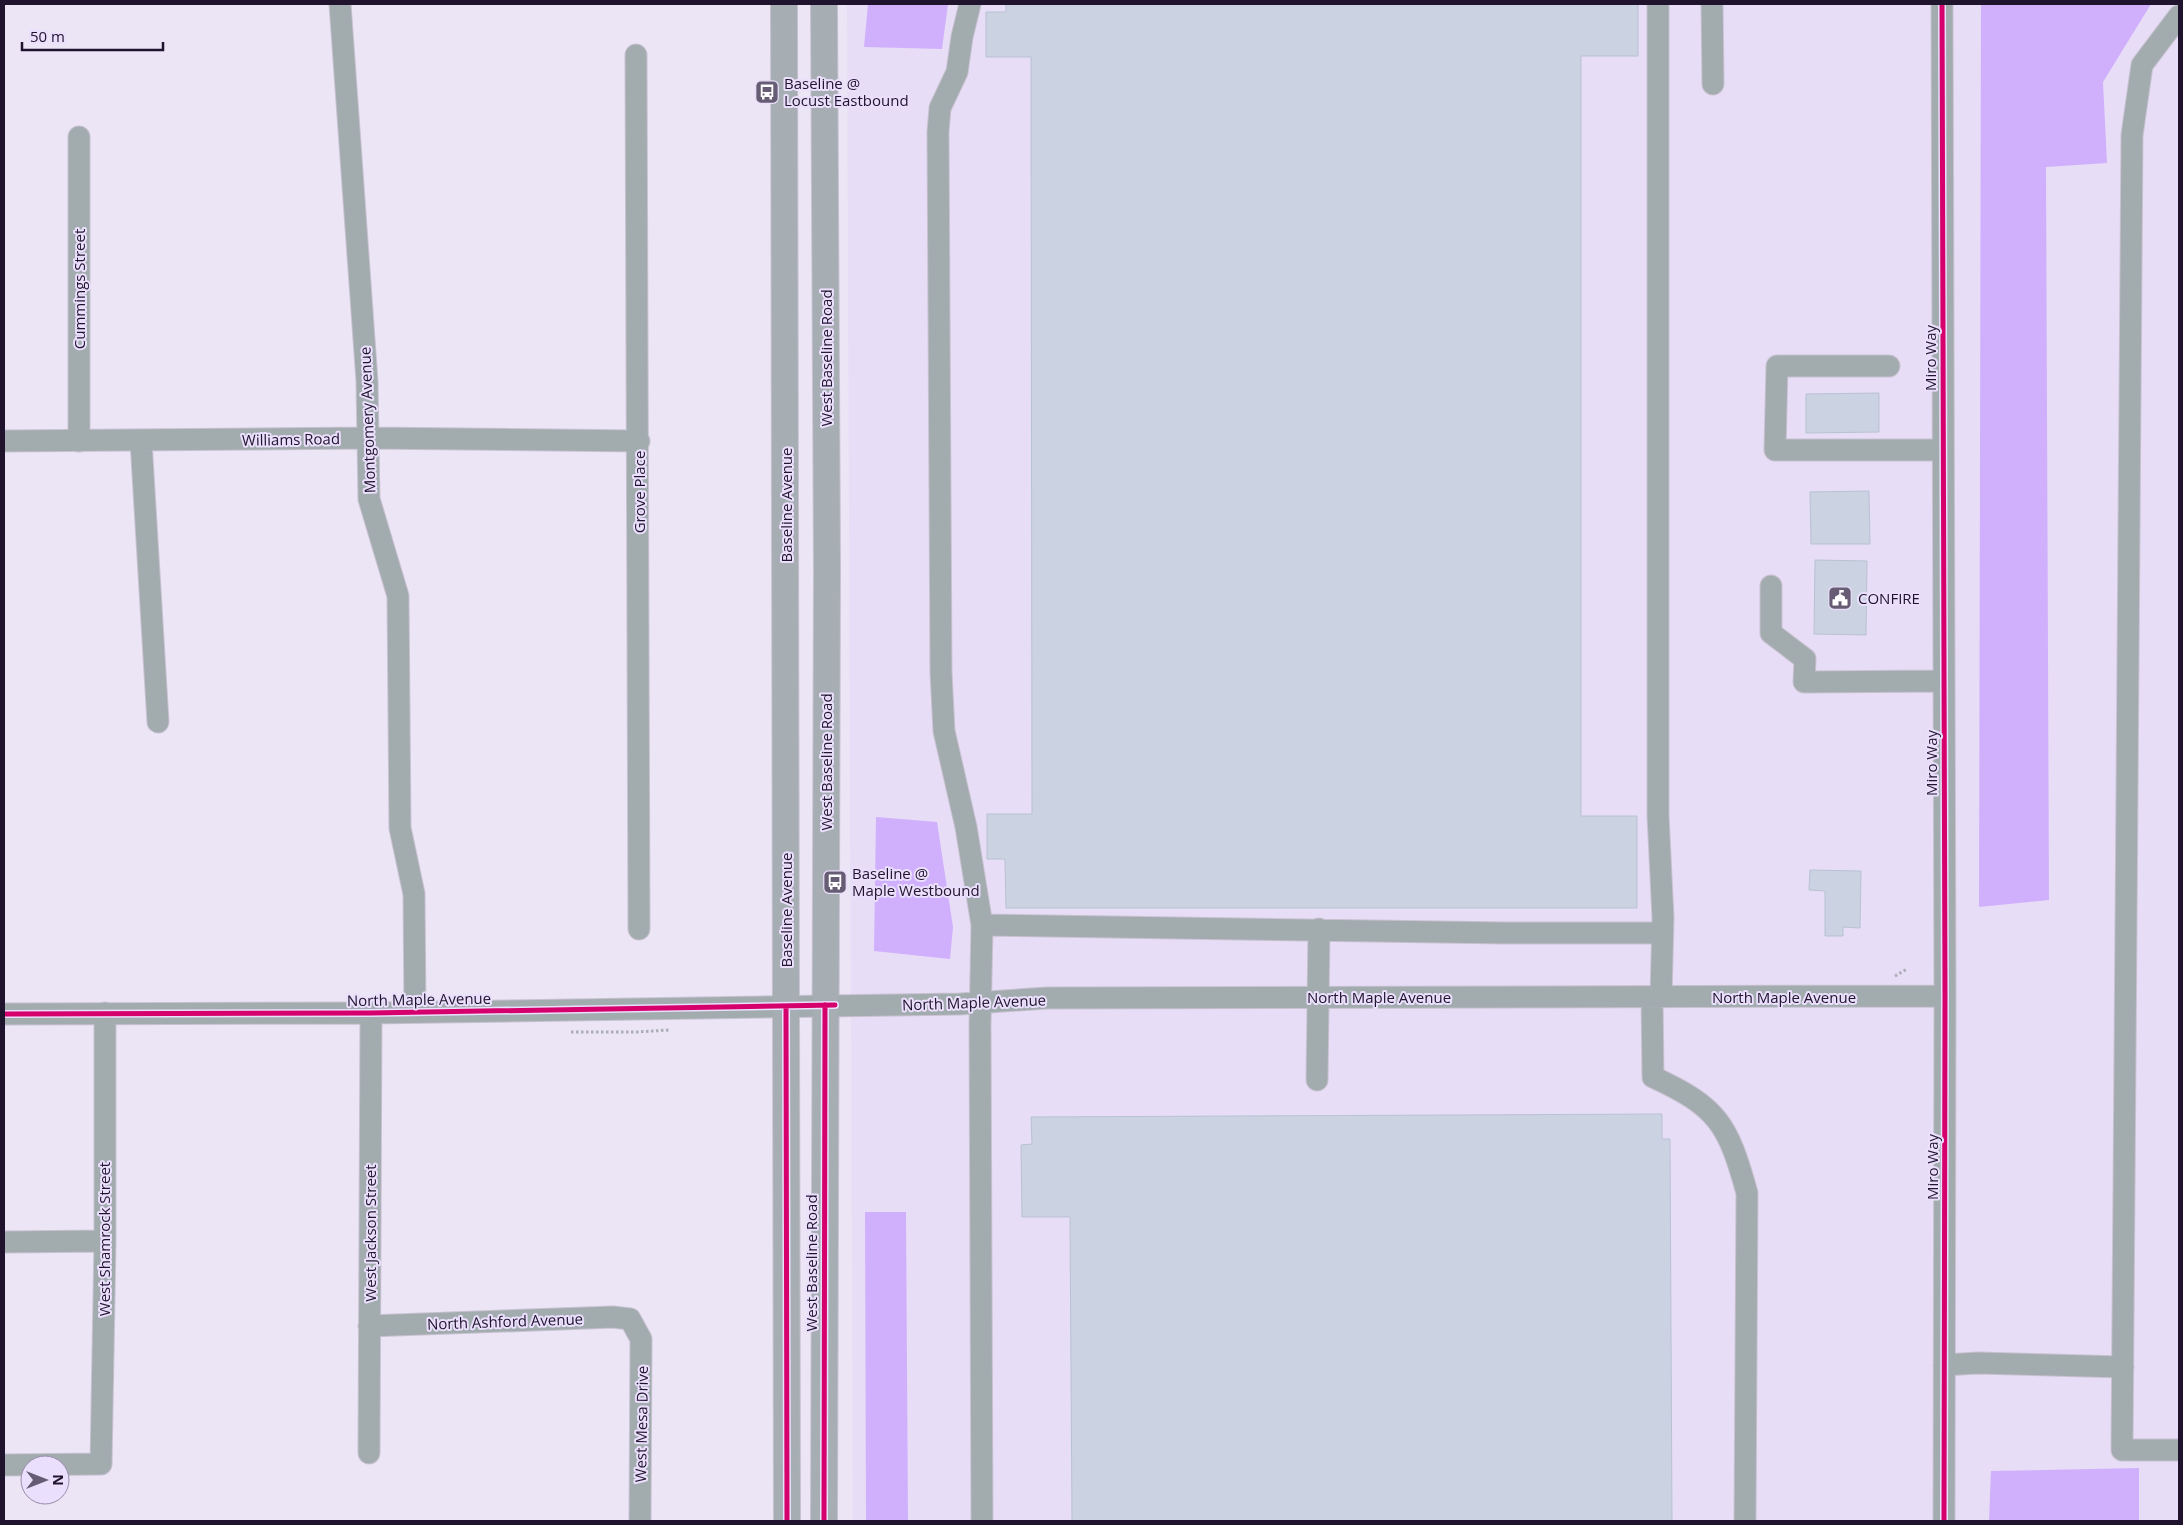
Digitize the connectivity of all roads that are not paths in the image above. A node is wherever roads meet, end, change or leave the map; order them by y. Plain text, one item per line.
1 (340, 4) edge
2 (784, 4) edge
3 (824, 4) edge
4 (970, 4) edge
5 (1658, 4) edge
6 (1712, 4) edge
7 (1942, 4) edge
8 (2179, 16) edge
9 (636, 55) dead end
10 (1712, 84) dead end
11 (79, 137) dead end
12 (1889, 366) dead end
13 (368, 438) junction
14 (79, 441) junction
15 (141, 441) junction
16 (639, 441) junction
17 (4, 442) edge
18 (1943, 450) junction
19 (1771, 586) dead end
20 (1944, 681) junction
21 (158, 722) dead end
22 (982, 924) junction
23 (639, 929) dead end
24 (1319, 929) junction
25 (1662, 933) junction
26 (1945, 996) junction
27 (1318, 997) junction
28 (1657, 997) junction
29 (981, 1004) junction
30 (825, 1005) junction
31 (786, 1006) junction
32 (415, 1012) junction
33 (105, 1013) junction
34 (371, 1013) junction
35 (4, 1014) edge
36 (1317, 1080) dead end
37 (105, 1241) junction
38 (4, 1242) edge
39 (369, 1326) junction
40 (636, 1328) joint
41 (1944, 1365) junction
42 (2123, 1367) junction
43 (2179, 1450) edge
44 (369, 1453) dead end
45 (4, 1465) edge
46 (640, 1521) edge
47 (787, 1521) edge
48 (824, 1521) edge
49 (982, 1521) edge
50 (1745, 1521) edge
51 (1944, 1521) edge

1 - 13 street, Montgomery Avenue
2 - 31 main road, Baseline Avenue
3 - 30 main road, West Baseline Road
4 - 22 street
5 - 25 street
6 - 10 street
7 - 18 street, Miro Way
8 - 42 street
9 - 16 street, Grove Place
11 - 14 street, Cummings Street
12 - 18 street
13 - 15 street, Williams Road
13 - 16 street, Williams Road
13 - 32 street, Montgomery Avenue
14 - 15 street, Williams Road
14 - 17 street, Williams Road
15 - 21 street
16 - 23 street, Grove Place
18 - 20 street, Miro Way
19 - 20 street
20 - 26 street, Miro Way
22 - 24 street
22 - 29 street
24 - 25 street
24 - 27 street
25 - 28 street
26 - 28 street, North Maple Avenue
26 - 41 street, Miro Way
27 - 28 street, North Maple Avenue
27 - 29 street, North Maple Avenue
27 - 36 street
28 - 50 street
29 - 30 street, North Maple Avenue
29 - 49 street
30 - 31 street, North Maple Avenue
30 - 48 main road, West Baseline Road
31 - 32 street, North Maple Avenue
31 - 47 main road, West Baseline Road
32 - 34 street, North Maple Avenue
33 - 34 street, North Maple Avenue
33 - 35 street, North Maple Avenue
33 - 37 street, West Shamrock Street
34 - 39 street, West Jackson Street
37 - 38 street
37 - 45 street, West Shamrock Street
39 - 40 street, North Ashford Avenue
39 - 44 street, West Jackson Street
40 - 46 street, West Mesa Drive
41 - 42 street
41 - 51 street, Miro Way
42 - 43 street

